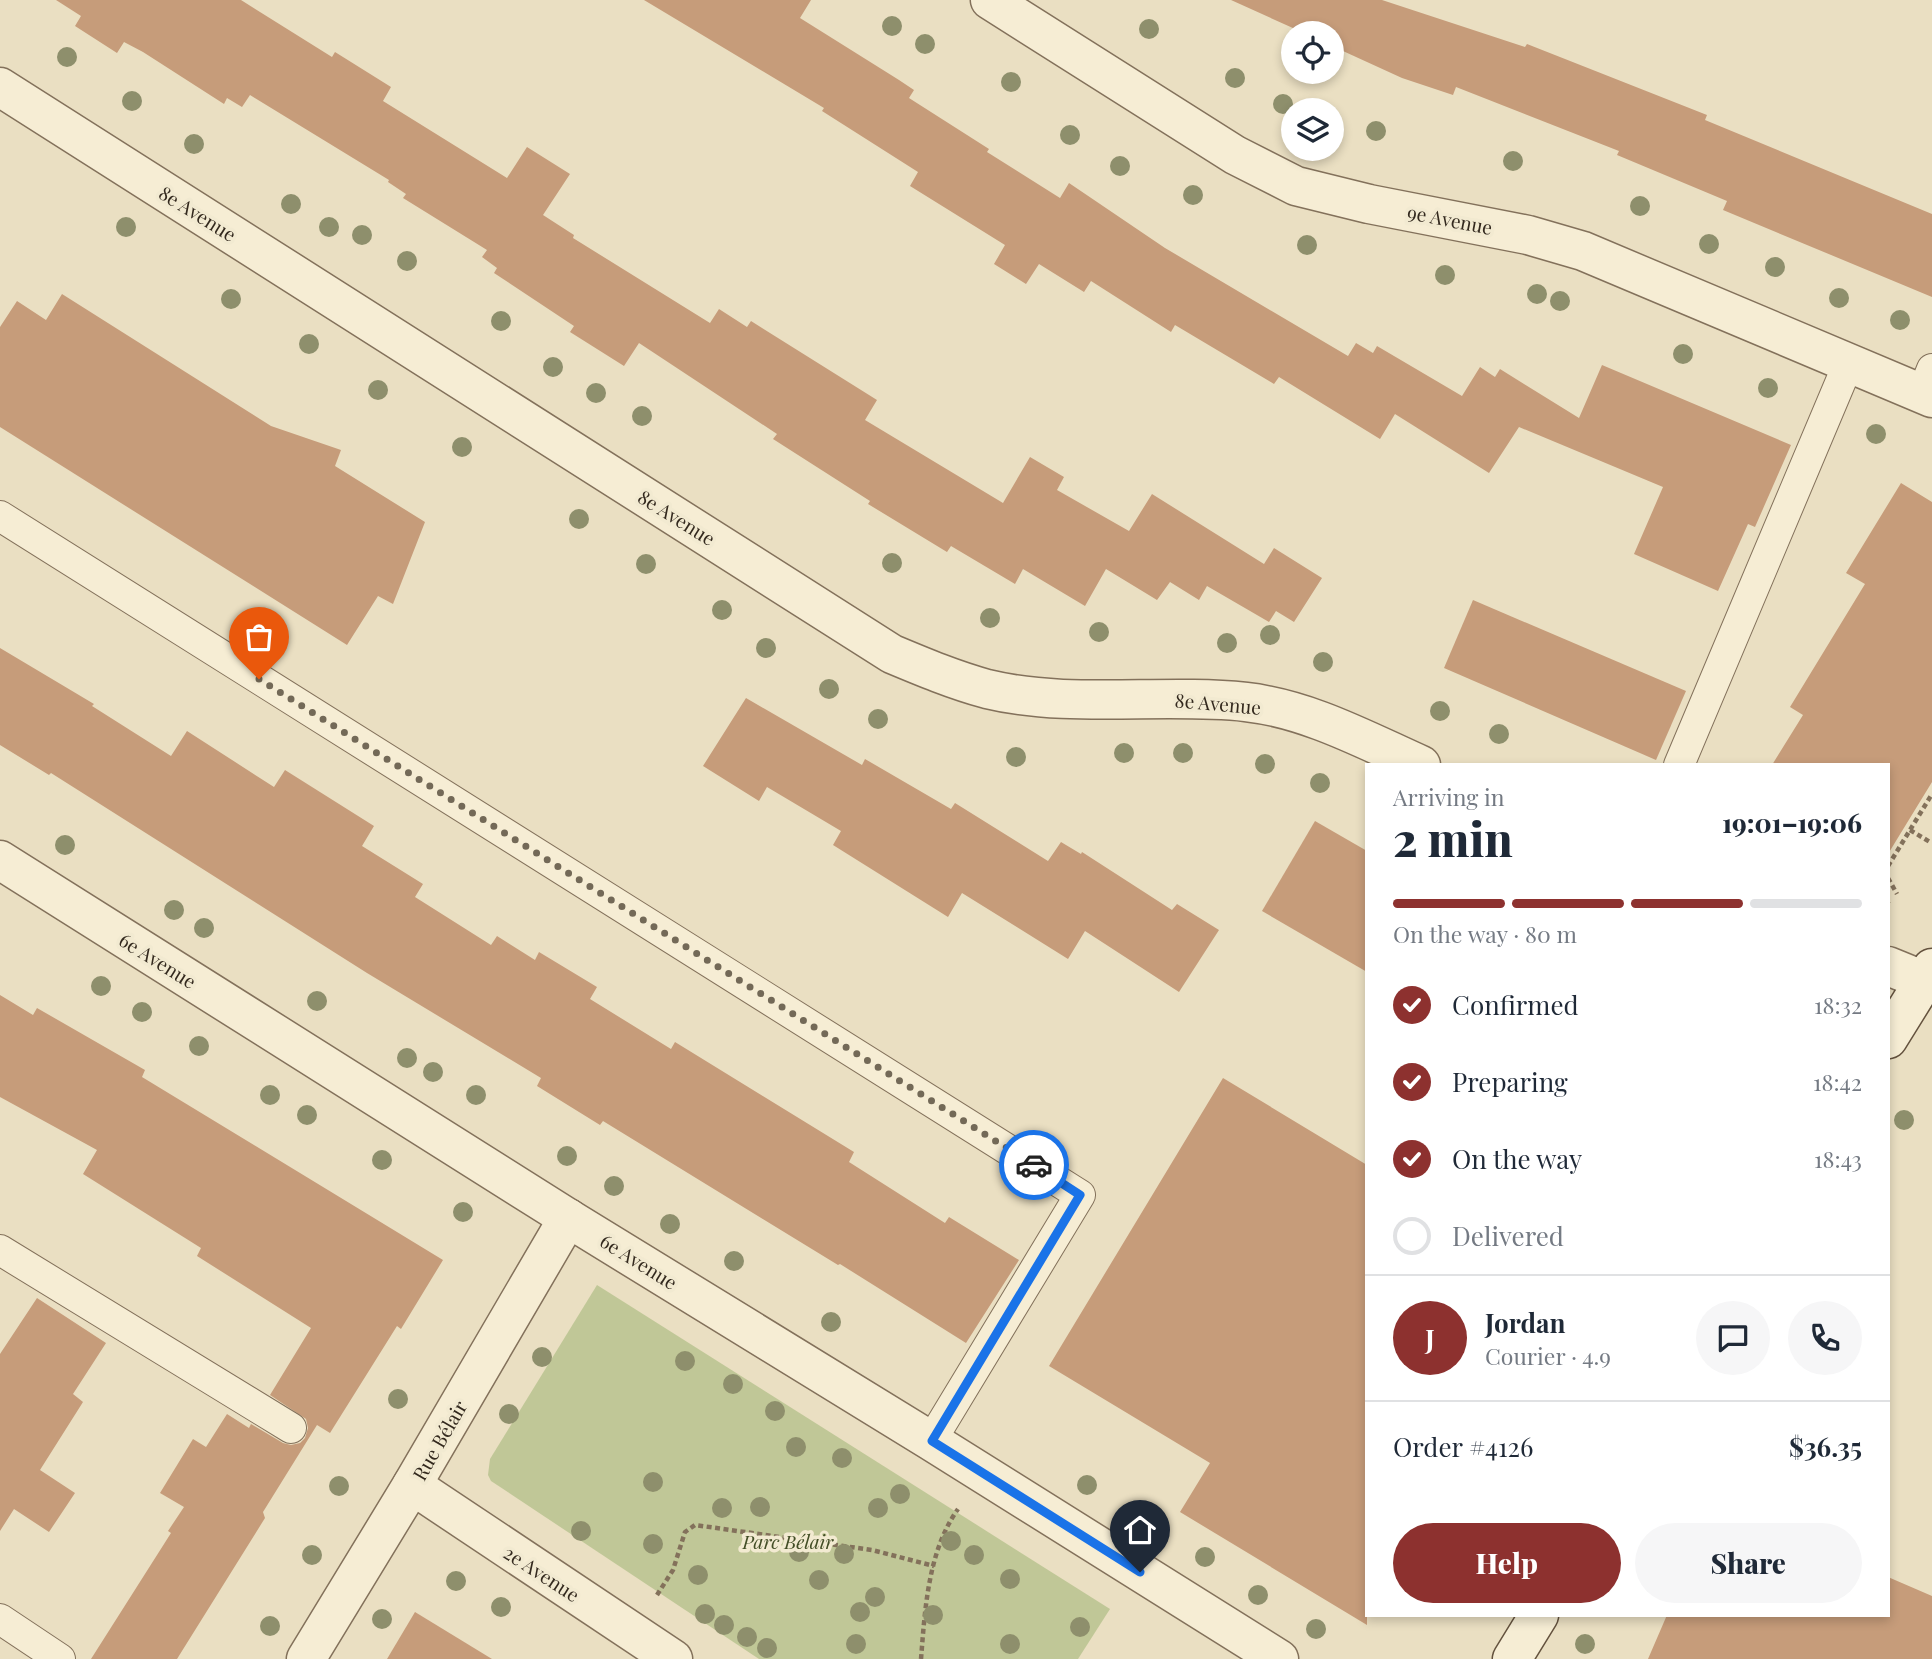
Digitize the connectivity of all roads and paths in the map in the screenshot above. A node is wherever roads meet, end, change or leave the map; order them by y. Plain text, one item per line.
1 (990, 0) edge
2 (0, 87) edge
3 (1849, 362) junction
4 (1928, 387) edge
5 (0, 516) edge
6 (1416, 763) edge
7 (1680, 763) edge
8 (1932, 794) edge
9 (1910, 830) junction
10 (1930, 842) dead end
11 (0, 860) edge
12 (1890, 863) edge
13 (1890, 882) edge
14 (1897, 894) dead end
15 (1890, 967) edge
16 (1929, 977) edge
17 (1890, 1036) edge
18 (568, 1218) junction
19 (0, 1250) edge
20 (291, 1428) dead end
21 (932, 1441) junction
22 (412, 1485) junction
23 (960, 1506) dead end
24 (934, 1566) junction
25 (655, 1598) dead end
26 (1538, 1617) edge
27 (0, 1619) edge
28 (60, 1659) edge
29 (306, 1659) edge
30 (673, 1659) edge
31 (921, 1659) edge
32 (1279, 1659) edge
33 (1512, 1659) edge

1 - 3 street, 9e Avenue
2 - 6 street, 8e Avenue
3 - 4 street, 9e Avenue
3 - 7 lane
5 - 21 lane
8 - 9 path
9 - 10 path
9 - 12 path
11 - 18 street, 6e Avenue
13 - 14 path
15 - 16 street
16 - 17 street
18 - 21 street, 6e Avenue
18 - 22 street, Rue Bélair
19 - 20 lane
21 - 32 street, 6e Avenue
22 - 29 street, Rue Bélair
22 - 30 street, 2e Avenue
23 - 24 path
24 - 25 path
24 - 31 path
26 - 33 street
27 - 28 lane

